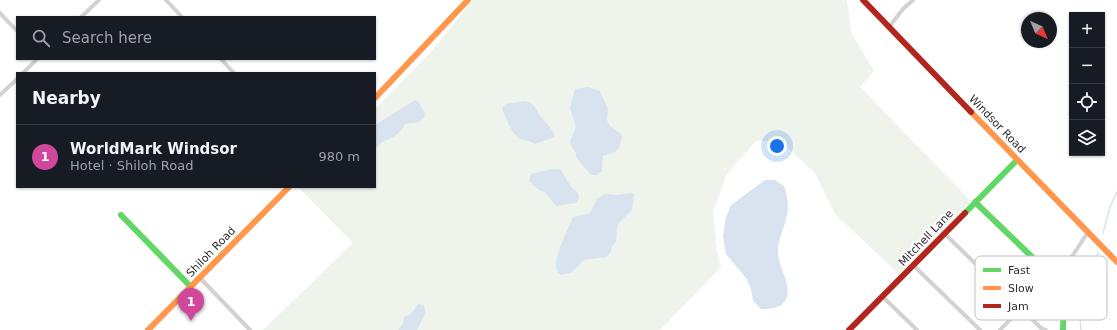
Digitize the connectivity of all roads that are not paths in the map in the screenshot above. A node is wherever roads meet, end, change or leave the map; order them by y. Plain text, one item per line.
1 (99, 0) edge
2 (166, 0) edge
3 (468, 0) edge
4 (863, 0) edge
5 (913, 0) edge
6 (0, 13) edge
7 (82, 16) edge
8 (181, 16) edge
9 (889, 27) junction
10 (16, 30) edge
11 (36, 60) edge
12 (222, 60) edge
13 (24, 72) edge
14 (233, 72) edge
15 (16, 80) edge
16 (0, 95) edge
17 (376, 97) edge
18 (1017, 160) junction
19 (288, 188) edge
20 (975, 202) junction
21 (121, 215) dead end
22 (1088, 232) junction
23 (944, 233) junction
24 (1031, 256) edge
25 (1072, 256) edge
26 (1117, 262) edge
27 (975, 263) edge
28 (914, 265) junction
29 (200, 278) junction
30 (191, 287) junction
31 (882, 296) junction
32 (1010, 320) edge
33 (1033, 320) edge
34 (1064, 320) edge
35 (851, 329) edge
36 (148, 330) edge
37 (250, 330) edge
38 (917, 330) edge
39 (980, 330) edge
40 (1000, 330) edge
41 (1046, 330) edge
42 (1063, 330) edge

1 - 7 street
2 - 8 street
3 - 17 main road
4 - 9 main road, Windsor Road
5 - 9 street
6 - 10 street
9 - 18 main road, Windsor Road
11 - 13 street
12 - 14 street
15 - 16 street
18 - 20 main road, Mitchell Lane
18 - 22 main road, Windsor Road
19 - 29 main road, Shiloh Road
20 - 23 main road, Mitchell Lane
20 - 24 main road
21 - 30 main road
22 - 25 street
22 - 26 main road, Windsor Road
23 - 27 street
23 - 28 main road, Mitchell Lane
28 - 31 main road, Mitchell Lane
28 - 39 street
29 - 30 main road, Shiloh Road
29 - 37 street
30 - 36 main road, Shiloh Road
31 - 35 main road, Mitchell Lane
31 - 38 street
32 - 40 street
33 - 41 street
34 - 42 main road

